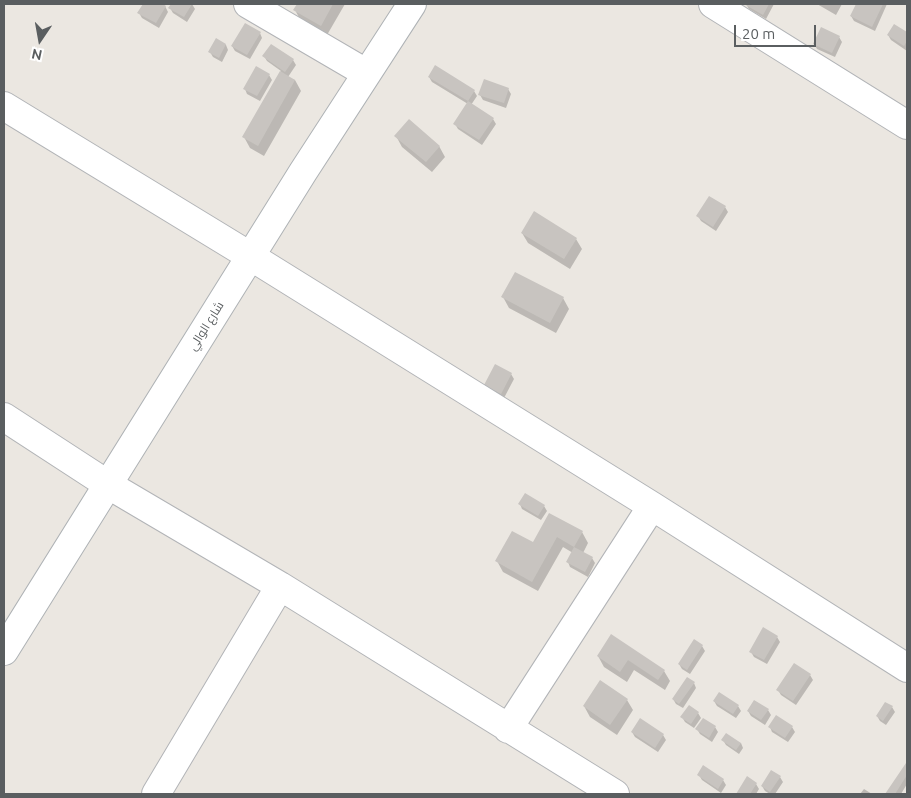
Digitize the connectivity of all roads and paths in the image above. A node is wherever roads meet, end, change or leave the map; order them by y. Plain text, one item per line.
1 (248, 4) edge
2 (412, 4) edge
3 (713, 4) edge
4 (366, 73) junction
5 (4, 106) edge
6 (907, 124) edge
7 (250, 256) junction
8 (4, 417) edge
9 (107, 484) junction
10 (652, 506) junction
11 (280, 586) junction
12 (4, 651) edge
13 (907, 668) edge
14 (508, 729) junction
15 (156, 794) edge
16 (615, 794) edge

1 - 4 street
2 - 4 street, شارع الوالي
3 - 6 street
4 - 7 street, شارع الوالي
5 - 7 street
7 - 9 street, شارع الوالي
7 - 10 street
8 - 9 street
9 - 11 street
9 - 12 street, شارع الوالي
10 - 13 street
10 - 14 street
11 - 14 street
11 - 15 street
14 - 16 street

